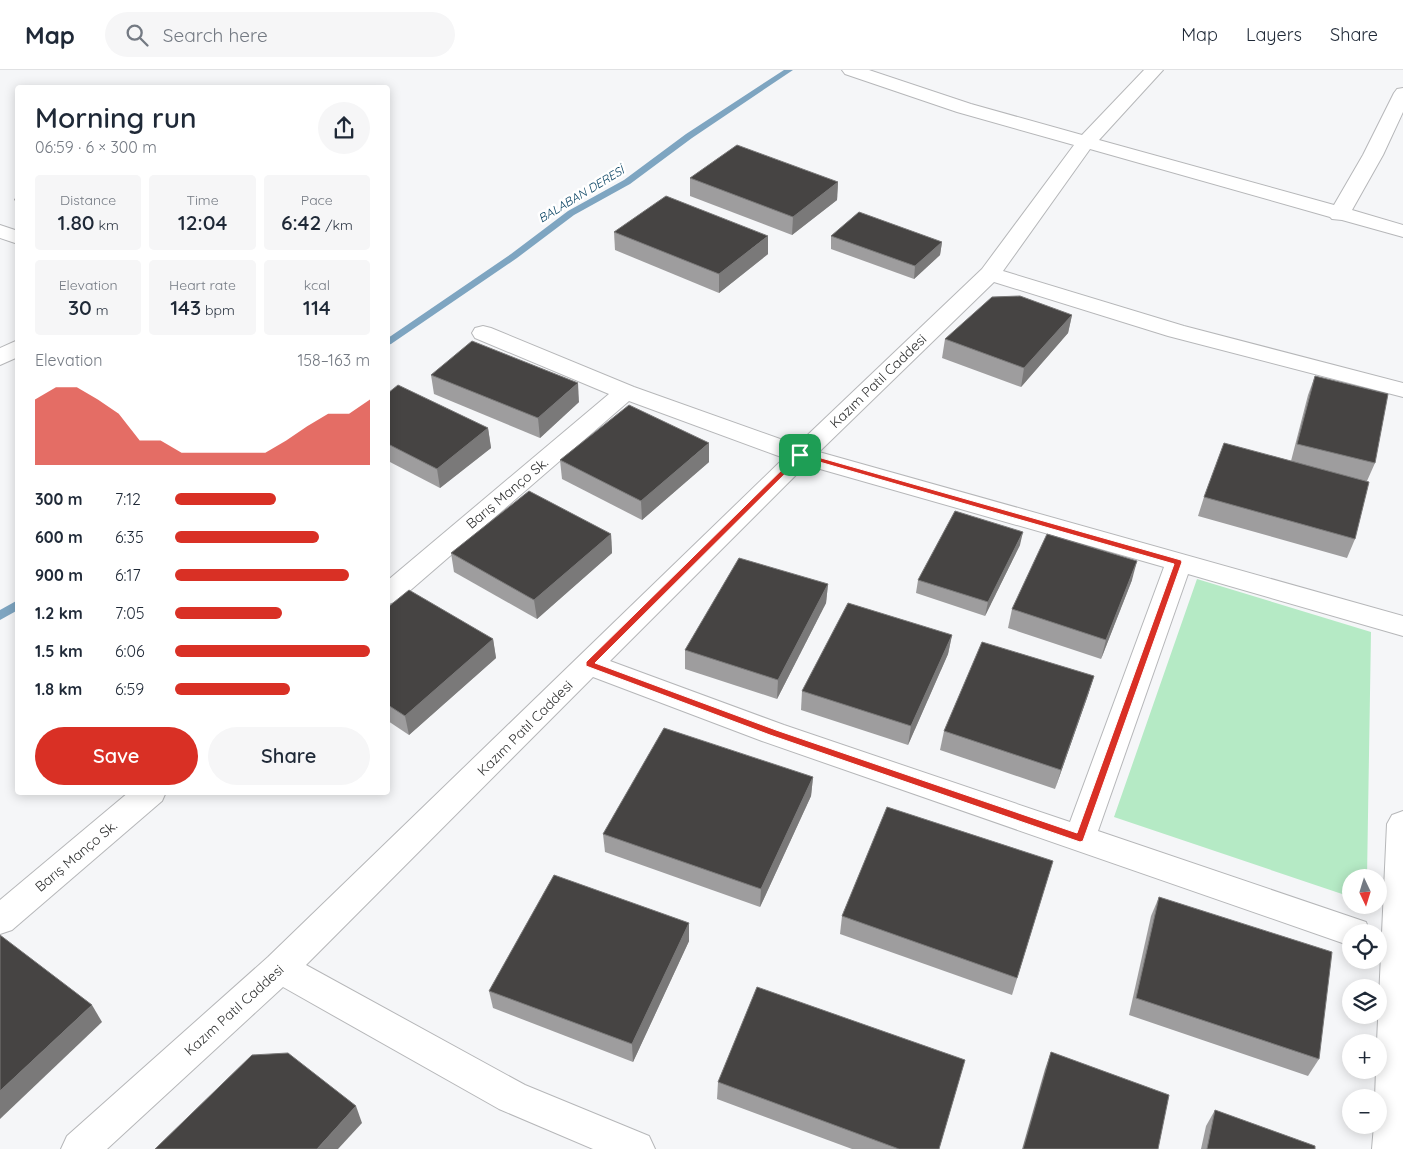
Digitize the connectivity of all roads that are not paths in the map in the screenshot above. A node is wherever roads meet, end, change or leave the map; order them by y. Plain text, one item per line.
1 (851, 70) edge
2 (1154, 70) edge
3 (1403, 93) edge
4 (1085, 143) junction
5 (1339, 215) junction
6 (0, 231) edge
7 (1403, 231) edge
8 (15, 237) edge
9 (990, 274) junction
10 (483, 333) dead end
11 (15, 349) edge
12 (0, 358) edge
13 (1403, 390) edge
14 (626, 392) junction
15 (800, 455) junction
16 (1178, 562) junction
17 (390, 592) edge
18 (1403, 626) edge
19 (589, 664) junction
20 (147, 795) edge
21 (1403, 824) edge
22 (1080, 838) junction
23 (0, 920) edge
24 (1342, 928) edge
25 (1389, 945) edge
26 (280, 968) junction
27 (80, 1149) edge
28 (636, 1149) edge
29 (1391, 1149) edge

1 - 4 street
2 - 4 street, Kazım Patıl Caddesi
3 - 5 street
4 - 5 street
4 - 9 street, Kazım Patıl Caddesi
5 - 7 street
6 - 8 street
9 - 13 street
9 - 15 street, Kazım Patıl Caddesi
10 - 14 street
11 - 12 street
14 - 15 street
14 - 17 street, Barış Manço Sk.
15 - 16 street
15 - 19 street, Kazım Patıl Caddesi
16 - 18 street
16 - 22 street
19 - 22 street
19 - 26 street, Kazım Patıl Caddesi
20 - 23 street, Barış Manço Sk.
21 - 25 street
22 - 24 street
25 - 29 street
26 - 27 street, Kazım Patıl Caddesi
26 - 28 street

